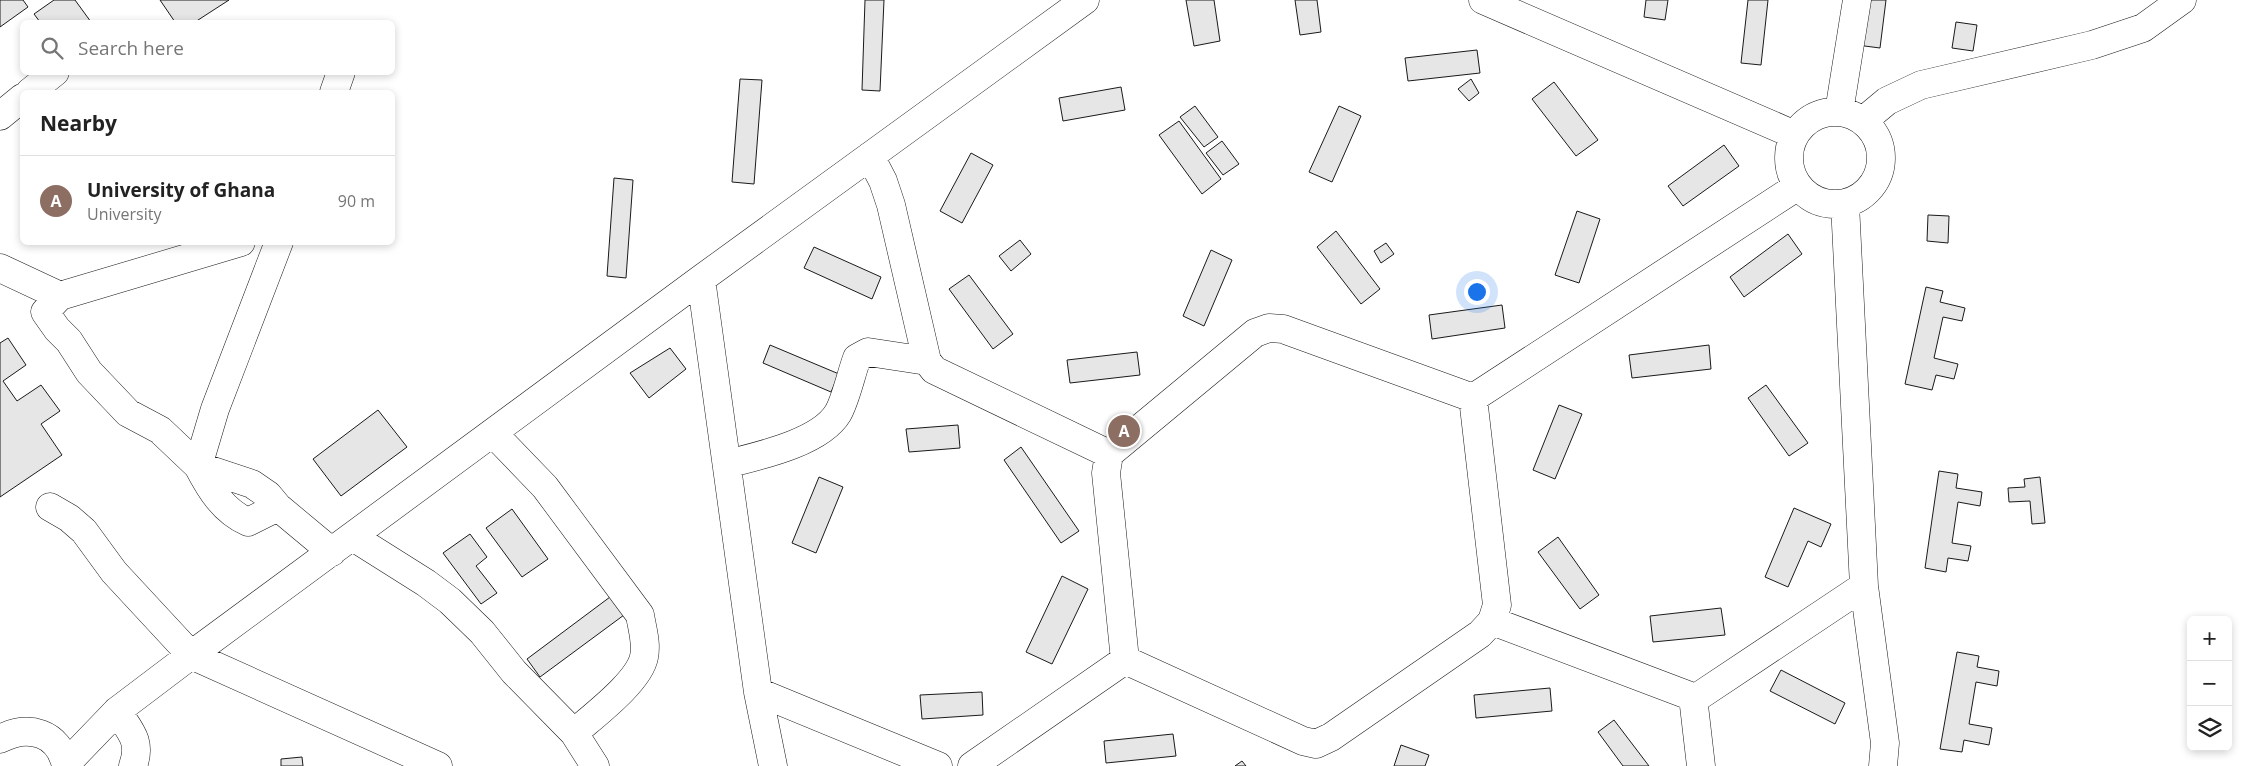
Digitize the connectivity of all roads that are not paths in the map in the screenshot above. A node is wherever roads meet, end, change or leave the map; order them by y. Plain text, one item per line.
1 (1085, 0) edge
2 (1483, 0) edge
3 (1858, 0) edge
4 (2182, 0) edge
5 (51, 75) edge
6 (340, 75) edge
7 (32, 90) edge
8 (335, 90) edge
9 (20, 100) edge
10 (0, 116) edge
11 (1851, 116) junction
12 (1794, 136) junction
13 (870, 156) junction
14 (1798, 186) junction
15 (1845, 204) junction
16 (231, 245) edge
17 (278, 245) edge
18 (0, 268) edge
19 (701, 279) junction
20 (60, 296) junction
21 (927, 361) junction
22 (1473, 398) junction
23 (494, 433) junction
24 (1109, 454) junction
25 (726, 464) junction
26 (198, 466) junction
27 (50, 507) dead end
28 (278, 507) junction
29 (343, 544) junction
30 (1864, 586) junction
31 (1492, 621) junction
32 (191, 655) junction
33 (1125, 660) junction
34 (758, 692) junction
35 (1693, 698) junction
36 (117, 711) junction
37 (4, 732) edge
38 (574, 733) junction
39 (52, 740) junction
40 (66, 765) edge
41 (133, 766) edge
42 (438, 766) edge
43 (595, 766) edge
44 (773, 766) edge
45 (938, 766) edge
46 (972, 766) edge
47 (1701, 766) edge
48 (1883, 766) edge

1 - 13 street
2 - 12 street
3 - 11 street
4 - 11 street
5 - 7 street
6 - 8 street
9 - 10 street
11 - 12 street
11 - 15 street
12 - 14 street
13 - 19 street
13 - 21 street
14 - 15 street
14 - 22 street
15 - 30 street
16 - 20 street
17 - 26 street
18 - 20 street
19 - 23 street
19 - 25 street
20 - 26 street
21 - 24 street
21 - 25 street
22 - 24 street
22 - 31 street
23 - 29 street
23 - 38 street
24 - 33 street
25 - 34 street
26 - 28 street
26 - 28 street
27 - 32 street
28 - 29 street
29 - 32 street
29 - 38 street
30 - 35 street
30 - 48 street
31 - 33 street
31 - 35 street
32 - 36 street
32 - 42 street
33 - 46 street
34 - 44 street
34 - 45 street
35 - 47 street
36 - 39 street
36 - 40 street
36 - 41 street
37 - 39 street
38 - 43 street
39 - 40 street

